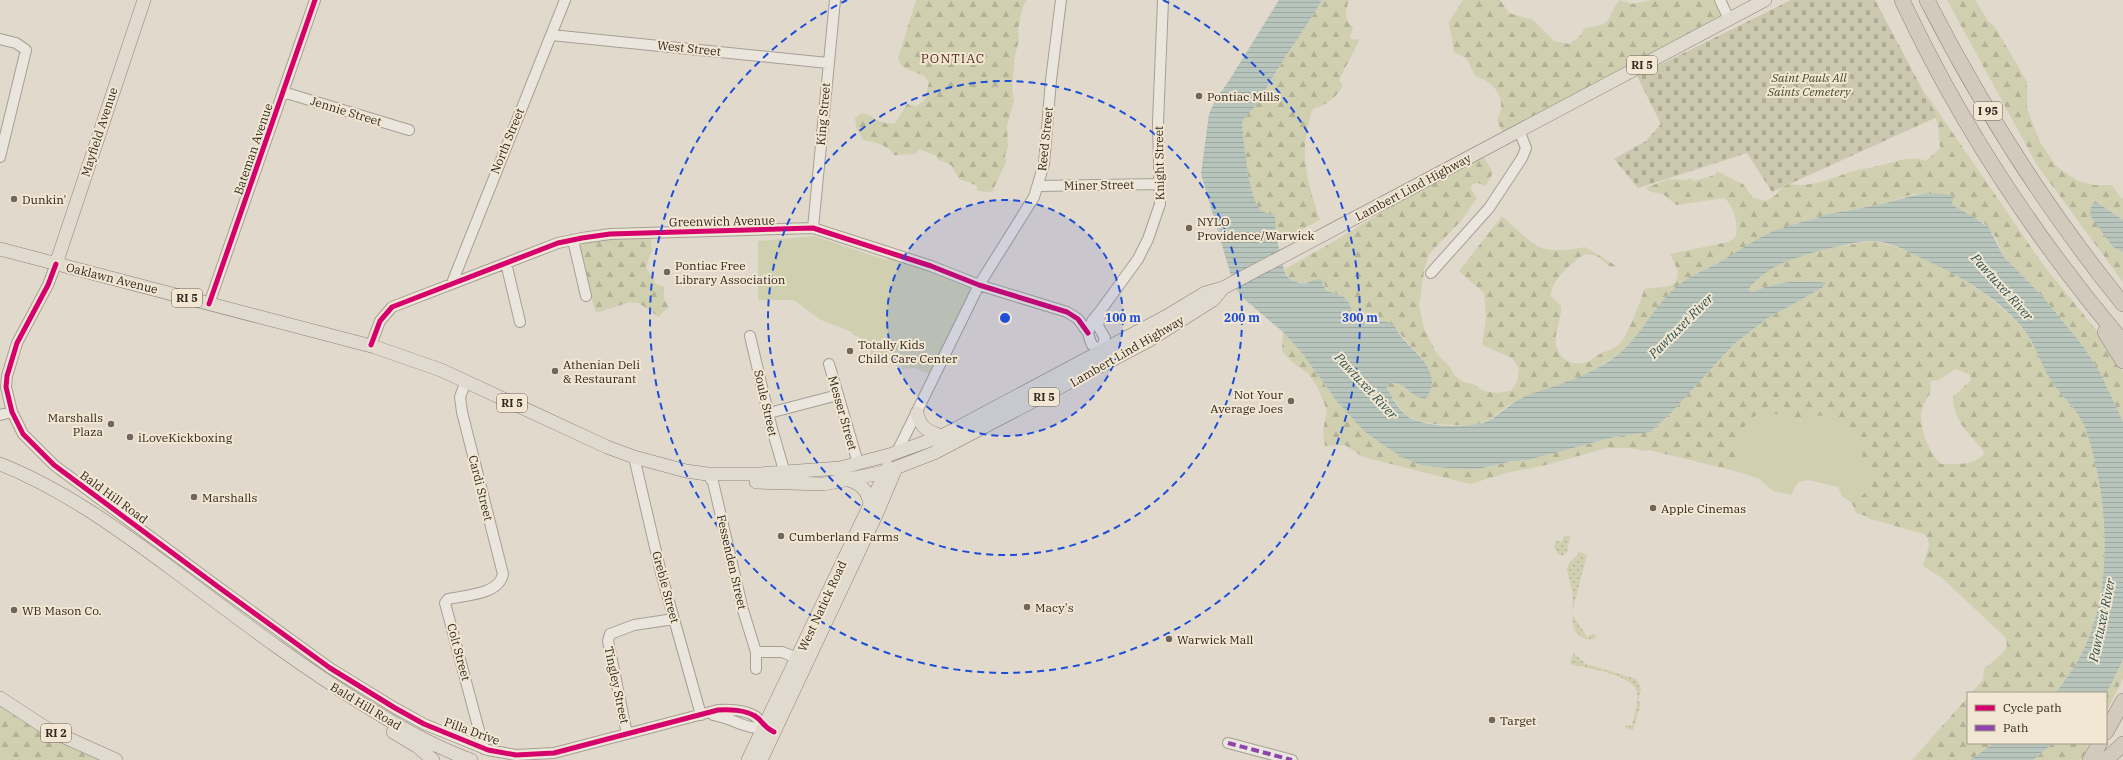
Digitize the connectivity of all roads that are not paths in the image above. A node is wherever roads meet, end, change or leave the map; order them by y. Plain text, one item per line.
1 (144, 0) edge
2 (314, 0) edge
3 (565, 0) edge
4 (835, 0) edge
5 (1062, 0) edge
6 (1163, 0) edge
7 (1720, 0) edge
8 (1765, 0) edge
9 (1902, 0) edge
10 (1927, 0) edge
11 (1729, 19) junction
12 (551, 35) junction
13 (0, 40) edge
14 (828, 63) junction
15 (283, 92) junction
16 (410, 130) dead end
17 (1519, 130) junction
18 (0, 157) edge
19 (1160, 184) junction
20 (1038, 186) junction
21 (2057, 217) junction
22 (813, 228) junction
23 (573, 240) junction
24 (0, 250) edge
25 (506, 263) junction
26 (56, 264) junction
27 (1431, 273) dead end
28 (2068, 273) junction
29 (452, 284) junction
30 (979, 285) junction
31 (1223, 288) junction
32 (2123, 291) edge
33 (586, 296) dead end
34 (209, 304) junction
35 (2123, 304) edge
36 (1101, 310) junction
37 (520, 322) dead end
38 (318, 331) joint
39 (1088, 333) junction
40 (750, 336) dead end
41 (2123, 342) edge
42 (370, 345) junction
43 (1101, 350) junction
44 (2123, 361) edge
45 (1105, 363) junction
46 (829, 364) dead end
47 (466, 381) junction
48 (838, 396) junction
49 (12, 412) junction
50 (769, 413) junction
51 (917, 413) junction
52 (0, 415) edge
53 (942, 436) junction
54 (897, 452) junction
55 (634, 457) junction
56 (858, 463) junction
57 (4, 466) edge
58 (784, 470) dead end
59 (890, 470) junction
60 (707, 474) junction
61 (848, 480) junction
62 (870, 504) junction
63 (491, 589) joint
64 (213, 592) junction
65 (674, 620) junction
66 (756, 652) junction
67 (292, 658) junction
68 (797, 658) junction
69 (756, 669) dead end
70 (0, 698) edge
71 (2123, 701) edge
72 (701, 715) junction
73 (769, 730) junction
74 (2107, 730) edge
75 (627, 734) junction
76 (1228, 743) dead end
77 (2099, 744) edge
78 (2123, 744) edge
79 (484, 749) junction
80 (116, 760) edge
81 (433, 760) edge
82 (471, 760) edge
83 (748, 760) edge
84 (761, 760) edge
85 (1292, 760) edge
86 (2090, 760) edge
87 (2106, 760) edge

1 - 26 main road, Mayfield Avenue
2 - 15 street, Bateman Avenue
3 - 12 street, North Street
4 - 14 street, King Street
5 - 20 street, Reed Street
6 - 19 street, Knight Street
7 - 11 street
8 - 11 main road, RI 5
9 - 28 highway, I 95
10 - 21 highway, I 95
11 - 17 main road, RI 5
12 - 14 street, West Street
12 - 29 street, North Street
13 - 18 street
14 - 22 street, King Street
15 - 16 street, Jennie Street
15 - 34 street, Bateman Avenue
17 - 27 street
17 - 31 main road, Lambert Lind Highway / RI 5
19 - 20 street, Miner Street
19 - 36 street, Knight Street
20 - 30 street, Reed Street
21 - 32 highway
21 - 35 highway, I 95
22 - 23 street, Greenwich Avenue
22 - 30 street, Greenwich Avenue
23 - 25 street, Greenwich Avenue
23 - 33 street
24 - 26 main road, Oaklawn Avenue / RI 5
25 - 29 street, Greenwich Avenue
25 - 37 street
26 - 34 main road, Oaklawn Avenue / RI 5
26 - 49 street, Bald Hill Road
28 - 41 highway, I 95
28 - 44 highway
29 - 42 street, Greenwich Avenue
30 - 39 street, Greenwich Avenue
30 - 51 street, West Natick Road
31 - 43 main road, Lambert Lind Highway / RI 5
31 - 45 main road, Lambert Lind Highway / RI 5
34 - 38 main road, Oaklawn Avenue / RI 5
36 - 39 street, Knight Street
36 - 43 street
38 - 42 main road, Lambert Lind Highway / RI 5
39 - 43 street
40 - 50 street, Soule Street
42 - 47 main road, Lambert Lind Highway / RI 5
43 - 45 street
43 - 53 main road, Lambert Lind Highway / RI 5
45 - 59 main road, Lambert Lind Highway / RI 5
46 - 48 street, Messer Street
47 - 55 main road, Lambert Lind Highway / RI 5
47 - 63 street, Cardi Street
48 - 50 street
48 - 56 street, Messer Street
49 - 52 street
49 - 64 street, Bald Hill Road
50 - 58 street, Soule Street
51 - 53 main road
51 - 54 street, West Natick Road
53 - 54 main road, Lambert Lind Highway / RI 5
54 - 56 main road, Lambert Lind Highway / RI 5
54 - 59 main road, West Natick Road
55 - 60 main road, Lambert Lind Highway / RI 5
55 - 65 street, Greble Street
56 - 60 main road, Lambert Lind Highway / RI 5
57 - 64 main road
59 - 61 main road, Lambert Lind Highway / RI 5
59 - 62 main road, West Natick Road
59 - 73 main road, West Natick Road
60 - 61 main road, Lambert Lind Highway / RI 5
60 - 66 street, Fessenden Street
61 - 62 main road
62 - 68 main road, West Natick Road
63 - 79 street, Colt Street
64 - 67 main road, Bald Hill Road
64 - 79 street, Pilla Drive
65 - 72 street, Greble Street
65 - 75 street, Tingley Street
66 - 68 street
66 - 69 street, Fessenden Street
67 - 81 main road
67 - 82 main road, Bald Hill Road
68 - 73 main road, West Natick Road
70 - 80 main road, RI 2
71 - 74 highway
72 - 73 street, Pilla Drive
72 - 75 street, Pilla Drive
73 - 83 main road, West Natick Road
73 - 84 main road, West Natick Road
75 - 79 street, Pilla Drive
76 - 85 street
77 - 86 highway
78 - 87 highway

